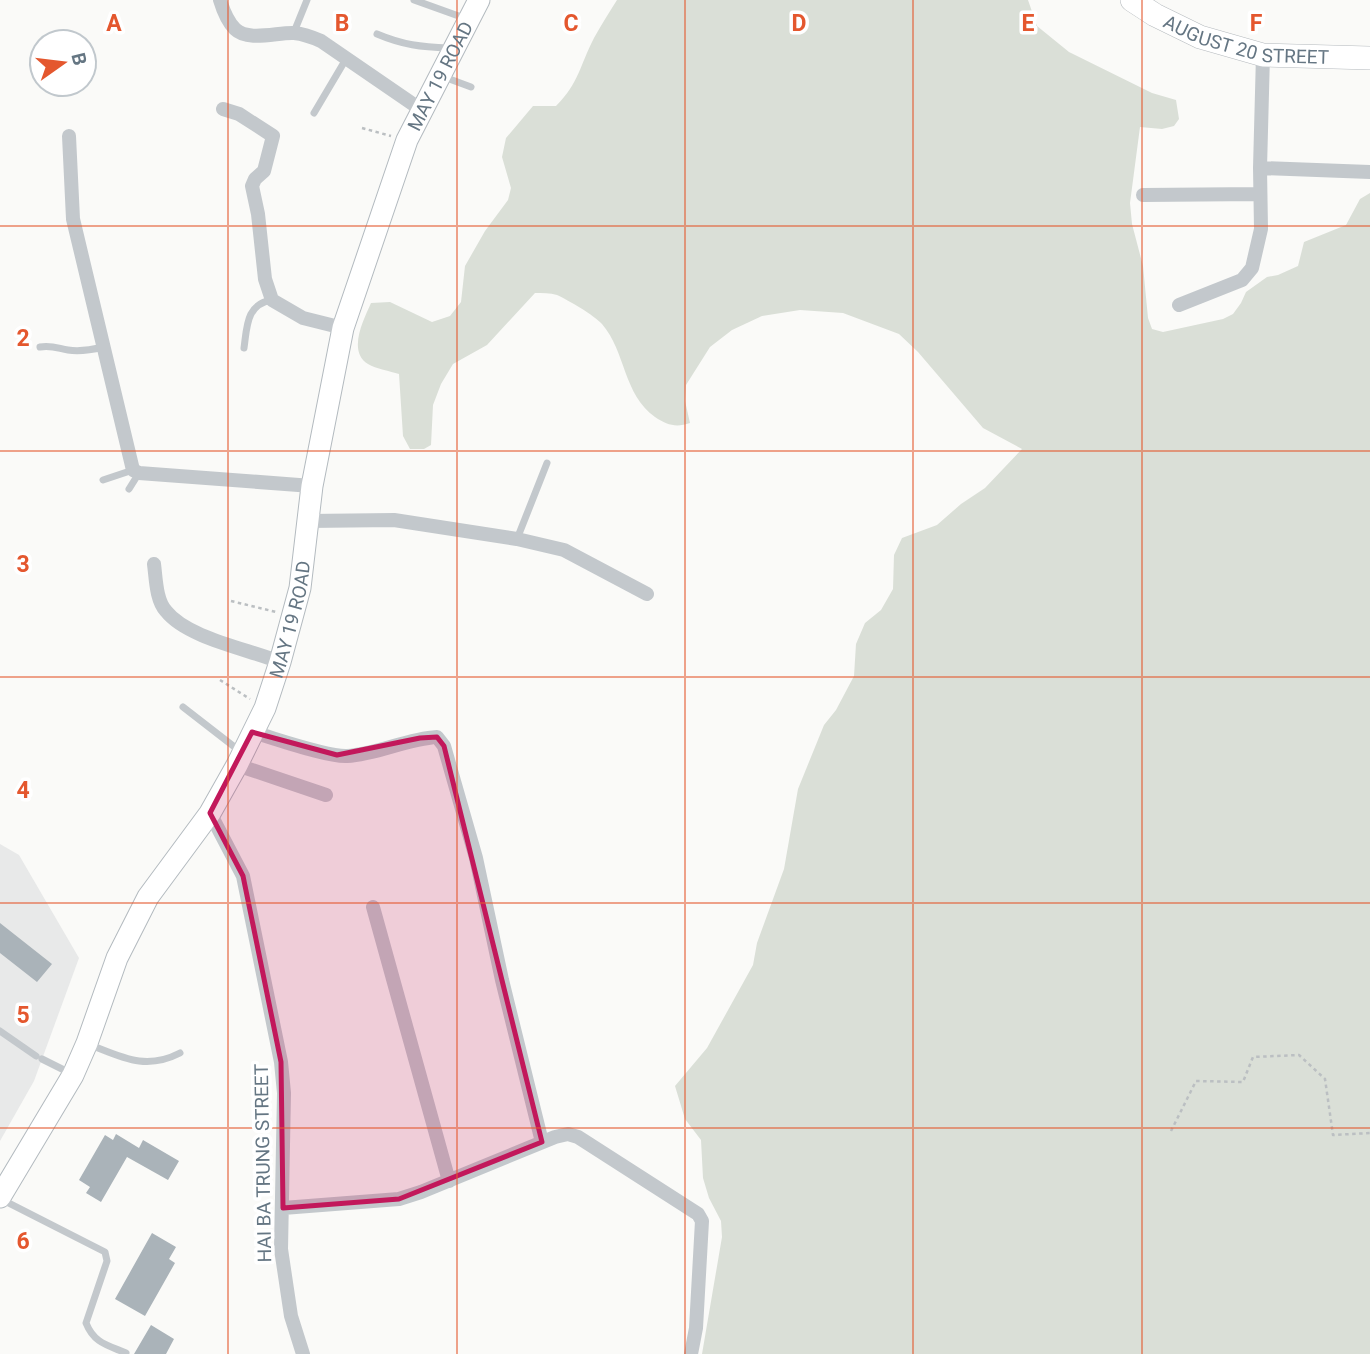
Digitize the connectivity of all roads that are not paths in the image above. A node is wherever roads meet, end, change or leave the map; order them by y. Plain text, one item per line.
1 (220, 0) edge
2 (307, 0) edge
3 (414, 0) edge
4 (479, 0) edge
5 (1132, 0) edge
6 (468, 19) junction
7 (294, 33) junction
8 (377, 34) dead end
9 (454, 48) junction
10 (1263, 55) junction
11 (1370, 58) edge
12 (346, 60) junction
13 (440, 76) junction
14 (471, 87) dead end
15 (223, 109) dead end
16 (423, 111) junction
17 (314, 113) dead end
18 (69, 136) dead end
19 (1260, 168) junction
20 (1370, 172) edge
21 (1260, 194) junction
22 (1143, 195) dead end
23 (272, 300) junction
24 (1179, 305) dead end
25 (343, 328) junction
26 (103, 346) junction
27 (40, 347) dead end
28 (244, 348) dead end
29 (547, 463) dead end
30 (136, 472) junction
31 (103, 480) dead end
32 (312, 486) junction
33 (129, 489) dead end
34 (308, 521) junction
35 (517, 539) junction
36 (154, 564) dead end
37 (647, 594) dead end
38 (280, 662) junction
39 (183, 707) dead end
40 (252, 732) junction
41 (240, 759) junction
42 (326, 795) dead end
43 (210, 813) junction
44 (373, 907) dead end
45 (0, 1031) edge
46 (88, 1043) junction
47 (180, 1052) dead end
48 (74, 1075) junction
49 (542, 1142) junction
50 (6, 1174) edge
51 (449, 1181) junction
52 (0, 1198) edge
53 (283, 1208) junction
54 (125, 1353) edge
55 (303, 1354) edge
56 (691, 1354) edge

1 - 7 street
2 - 7 lane
3 - 6 lane
4 - 6 street, MAY 19 ROAD
5 - 10 main road, AUGUST 20 STREET
6 - 9 street, MAY 19 ROAD
7 - 12 street
8 - 9 lane
9 - 13 street, MAY 19 ROAD
10 - 11 main road, AUGUST 20 STREET
10 - 19 street
12 - 16 street
12 - 17 lane
13 - 14 lane
13 - 16 street, MAY 19 ROAD
15 - 23 street
16 - 25 street, MAY 19 ROAD
18 - 26 street
19 - 20 street
19 - 21 street
21 - 22 street
21 - 24 street
23 - 25 street
23 - 28 lane
25 - 32 street, MAY 19 ROAD
26 - 27 lane
26 - 30 street
29 - 35 lane
30 - 31 lane
30 - 32 street
30 - 33 lane
32 - 34 street, MAY 19 ROAD
34 - 35 street
34 - 38 street, MAY 19 ROAD
35 - 37 street
36 - 38 street
38 - 40 street, MAY 19 ROAD
39 - 41 lane
40 - 41 street, MAY 19 ROAD
40 - 49 street
41 - 42 street
41 - 43 street, MAY 19 ROAD
43 - 46 street, MAY 19 ROAD
43 - 53 street, HAI BA TRUNG STREET
44 - 51 street
45 - 48 lane
46 - 47 lane
46 - 48 street, MAY 19 ROAD
48 - 50 street, MAY 19 ROAD
49 - 51 street
49 - 56 street
50 - 52 street, MAY 19 ROAD
51 - 53 street
52 - 54 lane
53 - 55 street, HAI BA TRUNG STREET

